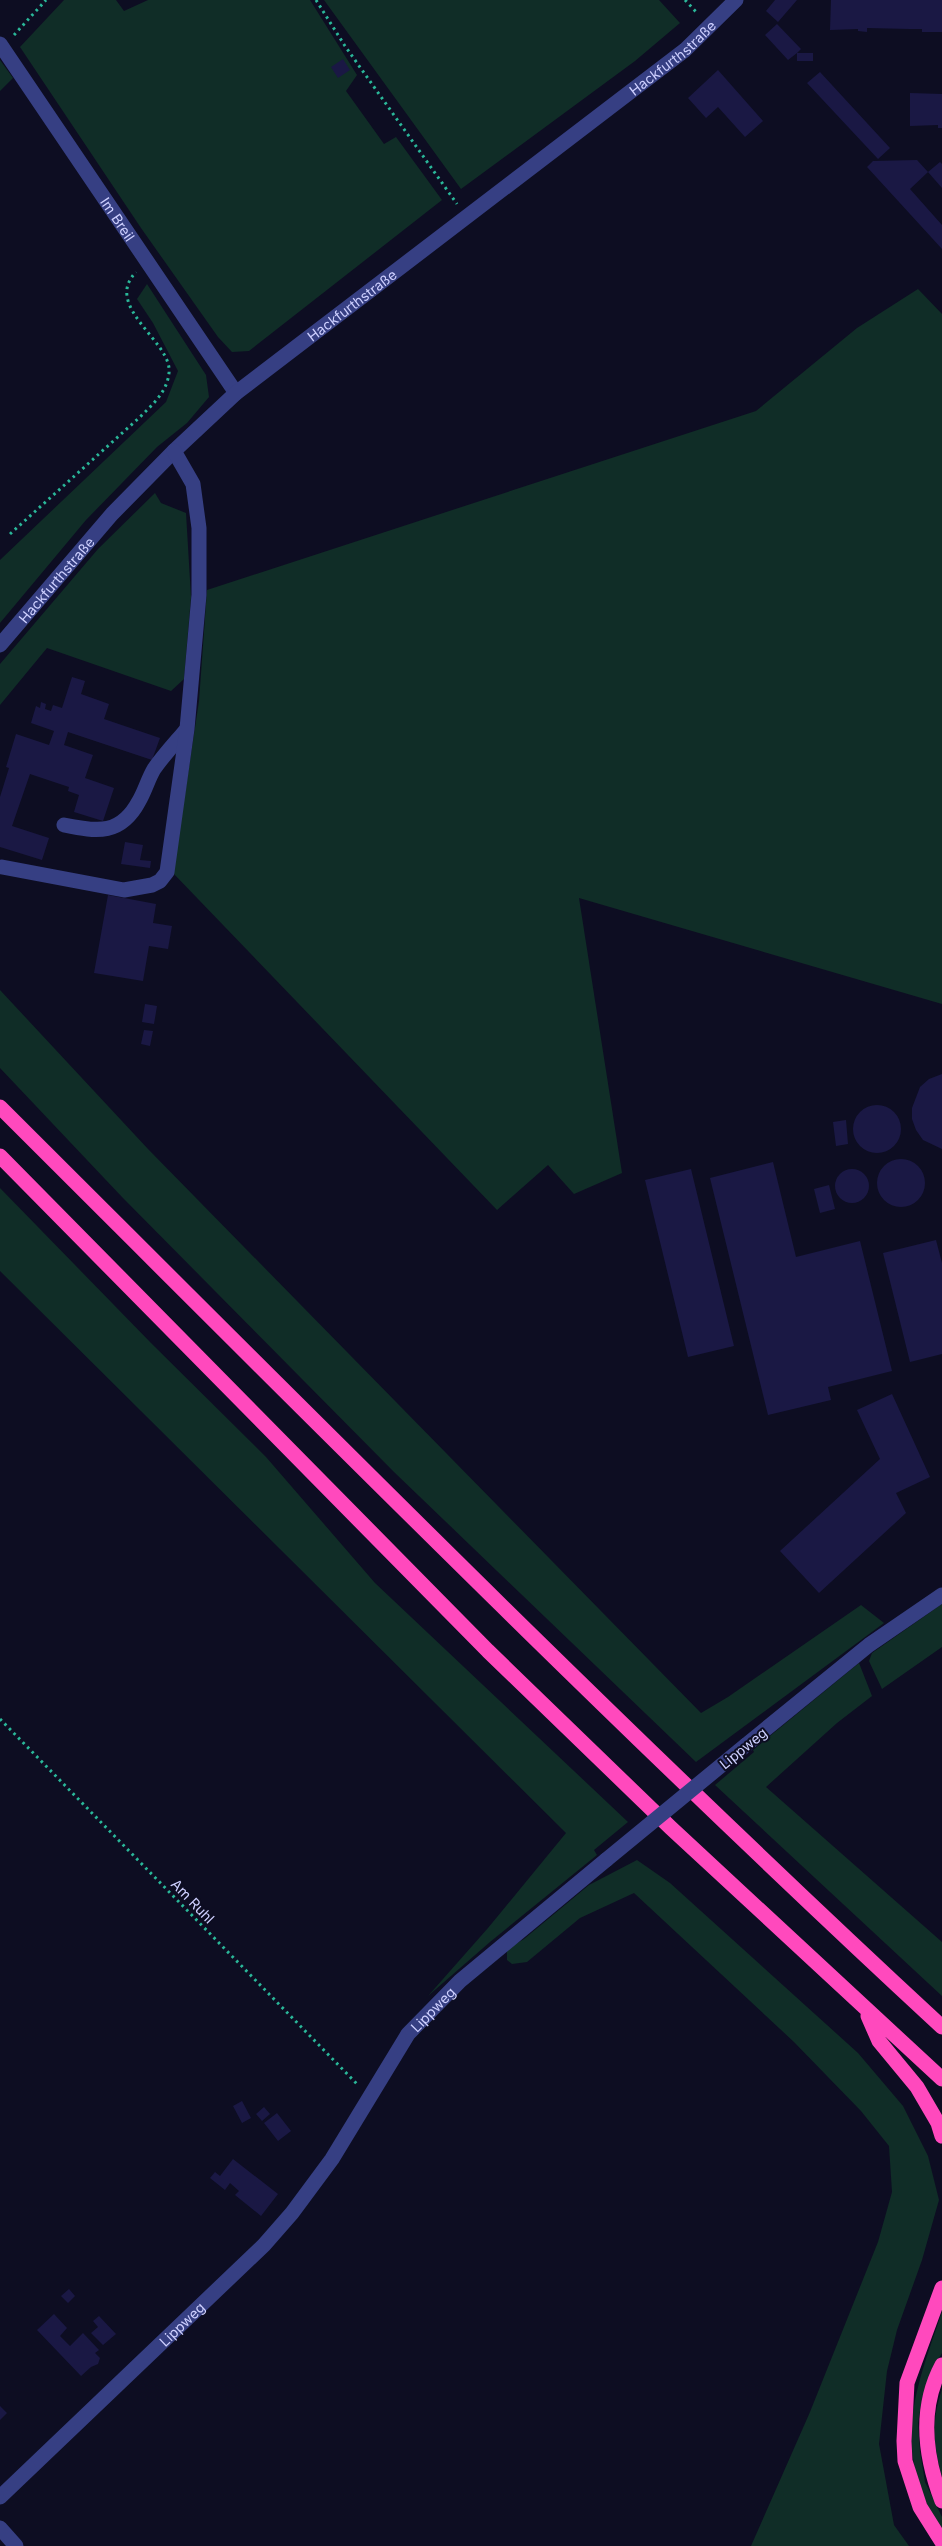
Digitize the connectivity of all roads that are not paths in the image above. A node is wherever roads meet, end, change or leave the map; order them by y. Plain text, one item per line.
1 (736, 0) edge
2 (2, 46) edge
3 (236, 393) junction
4 (174, 451) junction
5 (0, 645) edge
6 (186, 729) junction
7 (64, 825) dead end
8 (2, 867) dead end
9 (0, 1107) edge
10 (0, 1156) edge
11 (942, 1595) edge
12 (866, 2010) junction
13 (942, 2028) edge
14 (942, 2079) edge
15 (942, 2136) edge
16 (942, 2288) edge
17 (942, 2365) edge
18 (0, 2497) edge
19 (942, 2501) edge
20 (0, 2528) edge
21 (942, 2542) edge
22 (16, 2546) edge

1 - 3 street, Hackfurthstraße
2 - 3 street, Im Breil
3 - 4 street, Hackfurthstraße
4 - 5 street, Hackfurthstraße
4 - 6 street
6 - 7 street
6 - 8 street
9 - 13 highway
10 - 12 highway
11 - 18 street, Lippweg, bridge
12 - 14 highway
12 - 15 highway
16 - 21 highway
17 - 19 highway
20 - 22 street

